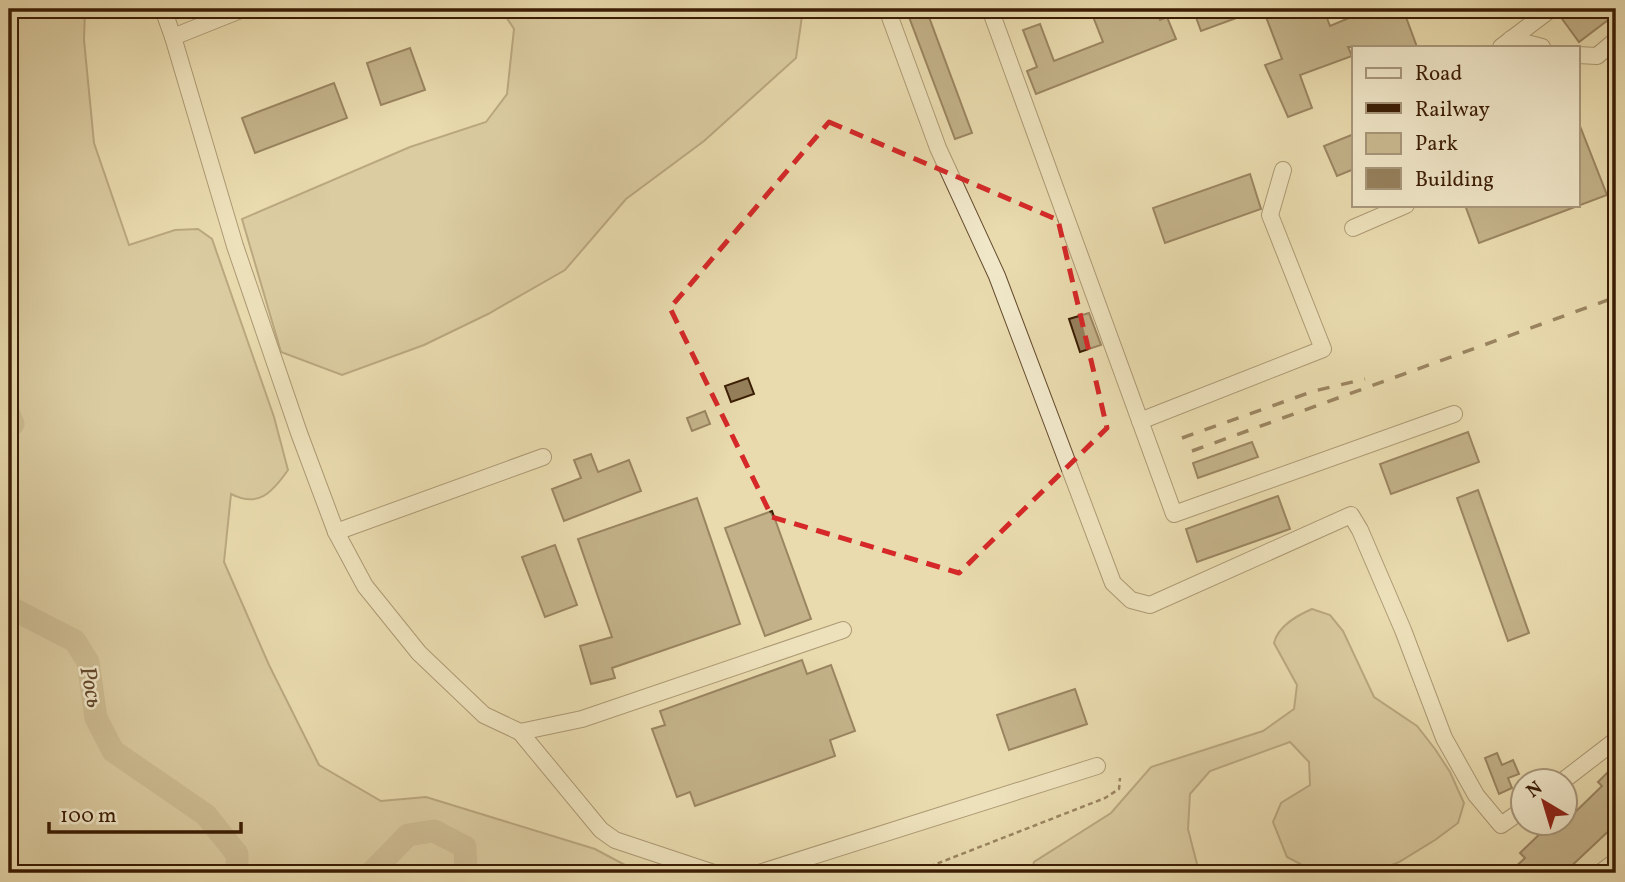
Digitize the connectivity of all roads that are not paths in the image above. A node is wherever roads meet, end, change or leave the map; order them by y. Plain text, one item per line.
1 (163, 9) edge
2 (243, 9) edge
3 (887, 9) edge
4 (990, 9) edge
5 (1551, 9) edge
6 (173, 37) junction
7 (1616, 40) edge
8 (1506, 43) edge
9 (1533, 46) edge
10 (1580, 55) edge
11 (1283, 170) dead end
12 (1404, 206) edge
13 (1353, 228) dead end
14 (1454, 415) dead end
15 (1140, 421) junction
16 (543, 457) dead end
17 (335, 532) junction
18 (843, 630) dead end
19 (520, 732) junction
20 (1616, 740) edge
21 (1097, 766) dead end
22 (1580, 767) edge
23 (1510, 819) edge
24 (1616, 861) edge
25 (730, 873) edge
26 (759, 873) edge
27 (1600, 873) edge

1 - 6 lane
2 - 6 lane
3 - 23 lane
4 - 15 lane
5 - 8 lane
6 - 17 lane
7 - 10 lane
8 - 9 lane
11 - 15 lane
12 - 13 lane
14 - 15 lane
16 - 17 lane
17 - 19 lane
18 - 19 lane
19 - 25 lane
20 - 22 lane
21 - 26 lane
24 - 27 lane

